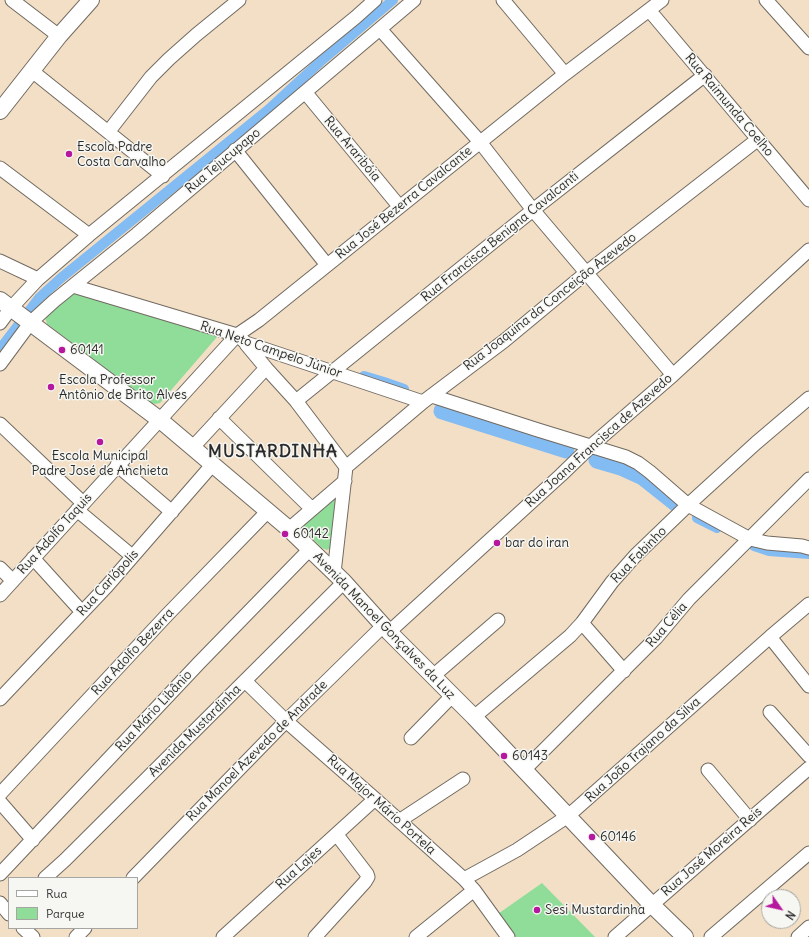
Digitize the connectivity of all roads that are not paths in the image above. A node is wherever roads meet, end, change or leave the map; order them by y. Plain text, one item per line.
1 (12, 0) edge
2 (91, 0) edge
3 (239, 0) edge
4 (375, 0) edge
5 (414, 0) edge
6 (503, 0) edge
7 (662, 0) edge
8 (766, 0) edge
9 (649, 10) junction
10 (380, 29) junction
11 (59, 36) junction
12 (809, 48) edge
13 (32, 71) junction
14 (565, 74) junction
15 (705, 75) junction
16 (305, 92) junction
17 (1, 106) edge
18 (108, 131) junction
19 (757, 140) junction
20 (480, 142) junction
21 (235, 150) junction
22 (0, 168) edge
23 (162, 176) junction
24 (809, 200) edge
25 (399, 206) junction
26 (533, 210) junction
27 (89, 235) junction
28 (809, 250) edge
29 (0, 261) edge
30 (327, 265) junction
31 (586, 273) junction
32 (38, 279) junction
33 (73, 286) junction
34 (9, 306) edge
35 (30, 321) junction
36 (0, 323) edge
37 (242, 339) junction
38 (0, 364) edge
39 (266, 368) junction
40 (332, 371) junction
41 (673, 375) junction
42 (809, 398) edge
43 (427, 399) junction
44 (296, 401) junction
45 (219, 418) junction
46 (160, 420) junction
47 (0, 424) edge
48 (590, 446) junction
49 (193, 447) junction
50 (213, 464) junction
51 (117, 466) junction
52 (346, 467) junction
53 (809, 480) edge
54 (345, 481) junction
55 (688, 505) junction
56 (80, 506) junction
57 (312, 509) junction
58 (268, 510) junction
59 (172, 512) junction
60 (289, 529) junction
61 (750, 539) junction
62 (809, 548) edge
63 (310, 549) junction
64 (132, 556) junction
65 (34, 558) junction
66 (0, 568) edge
67 (339, 578) junction
68 (13, 581) junction
69 (0, 595) edge
70 (809, 604) edge
71 (82, 612) junction
72 (498, 620) dead end
73 (582, 623) junction
74 (386, 629) junction
75 (770, 637) junction
76 (624, 671) junction
77 (433, 676) junction
78 (245, 682) junction
79 (809, 686) edge
80 (452, 696) junction
81 (0, 699) edge
82 (770, 712) dead end
83 (474, 717) junction
84 (286, 721) junction
85 (411, 738) dead end
86 (809, 756) edge
87 (809, 768) edge
88 (524, 770) junction
89 (708, 770) dead end
90 (464, 779) dead end
91 (0, 794) edge
92 (375, 799) junction
93 (0, 802) edge
94 (568, 816) junction
95 (750, 820) junction
96 (399, 821) junction
97 (337, 835) junction
98 (33, 840) junction
99 (809, 853) edge
100 (0, 874) edge
101 (46, 877) edge
102 (134, 877) edge
103 (464, 879) junction
104 (474, 890) junction
105 (652, 904) junction
106 (809, 928) edge
107 (24, 929) edge
108 (84, 929) edge
109 (32, 937) edge
110 (76, 937) edge
111 (223, 937) edge
112 (315, 937) edge
113 (416, 937) edge
114 (508, 937) edge
115 (615, 937) edge
116 (685, 937) edge
117 (711, 937) edge
118 (798, 937) edge

1 - 11 street
2 - 11 main road
3 - 18 street
4 - 23 street, Rua Tejucupapo
5 - 10 street, Rua Tejucupapo
6 - 14 street
7 - 9 street, Rua José Bezerra Cavalcante
8 - 12 street
9 - 14 street, Rua José Bezerra Cavalcante
9 - 15 street, Rua Raimunda Coelho
10 - 16 street, Rua Tejucupapo
10 - 20 street
11 - 13 main road
13 - 17 main road
13 - 18 street
14 - 20 street, Rua José Bezerra Cavalcante
15 - 19 street, Rua Raimunda Coelho
15 - 26 street, Rua Francisca Benigna Cavalcanti
16 - 21 street, Rua Tejucupapo
16 - 25 street, Rua Araribóia
18 - 23 street
19 - 24 street, Rua Raimunda Coelho
19 - 31 street, Rua Joaquina da Conceição Azevedo
20 - 25 street, Rua José Bezerra Cavalcante
20 - 26 street
21 - 30 street
21 - 33 street, Rua Tejucupapo
22 - 27 street
23 - 27 street, Rua Tejucupapo
25 - 30 street, Rua José Bezerra Cavalcante
26 - 31 street
26 - 40 street, Rua Francisca Benigna Cavalcanti
27 - 32 street, Rua Tejucupapo
28 - 41 street, Rua Joana Francisca de Azevedo
29 - 32 street
30 - 37 street, Rua José Bezerra Cavalcante
31 - 41 street
31 - 43 street, Rua Joaquina da Conceição Azevedo
32 - 34 street, Rua Tejucupapo
33 - 35 street, Rua Tejucupapo
33 - 37 street, Rua Neto Campelo Júnior
34 - 35 main road, Avenida Manoel Gonçalves da Luz
34 - 36 street, Rua Tejucupapo
35 - 38 street, Rua Tejucupapo
35 - 46 main road, Avenida Manoel Gonçalves da Luz
37 - 39 street
37 - 40 street, Rua Neto Campelo Júnior
37 - 46 street, Rua José Bezerra Cavalcante
39 - 44 street
39 - 45 street
40 - 43 street, Rua Neto Campelo Júnior
40 - 44 street, Rua Francisca Benigna Cavalcanti
41 - 48 street, Rua Joana Francisca de Azevedo
42 - 55 street, Rua Fabinho
43 - 48 street, Rua Neto Campelo Júnior
43 - 52 street, Rua Joaquina da Conceição Azevedo
44 - 52 street
45 - 49 street
45 - 57 street
46 - 49 main road, Avenida Manoel Gonçalves da Luz
46 - 51 street, Rua Adolfo Taquis
47 - 56 street
48 - 55 street, Rua Neto Campelo Júnior
48 - 74 street, Rua Joana Francisca de Azevedo
49 - 50 main road, Avenida Manoel Gonçalves da Luz
50 - 58 main road, Avenida Manoel Gonçalves da Luz
50 - 59 street, Rua Carlópolis
51 - 56 street, Rua Adolfo Taquis
51 - 59 street
52 - 54 street
53 - 61 street, Rua Célia
54 - 57 street
54 - 67 street
55 - 61 street, Rua Neto Campelo Júnior
55 - 73 street, Rua Fabinho
56 - 64 street
56 - 65 street, Rua Adolfo Taquis
57 - 60 street
58 - 60 main road, Avenida Manoel Gonçalves da Luz
58 - 91 street, Rua Adolfo Bezerra
59 - 64 street, Rua Carlópolis
60 - 63 main road, Avenida Manoel Gonçalves da Luz
61 - 62 street, Rua Neto Campelo Júnior
61 - 76 street, Rua Célia
63 - 67 main road, Avenida Manoel Gonçalves da Luz
63 - 98 street, Rua Mário Libânio
64 - 71 street, Rua Carlópolis
65 - 68 street, Rua Adolfo Taquis
65 - 71 street
66 - 68 street
67 - 74 main road, Avenida Manoel Gonçalves da Luz
67 - 78 street, Avenida Mustardinha
68 - 69 street, Rua Adolfo Taquis
70 - 75 street, Rua João Trajano da Silva
71 - 81 street, Rua Carlópolis
72 - 77 street
73 - 76 street
73 - 83 street, Rua Fabinho
74 - 77 main road, Avenida Manoel Gonçalves da Luz
74 - 84 street, Rua Manoel Azevedo de Andrade
75 - 79 street
75 - 94 street, Rua João Trajano da Silva
76 - 88 street, Rua Célia
77 - 80 main road, Avenida Manoel Gonçalves da Luz
78 - 84 street, Rua Major Mário Portela
78 - 101 street, Avenida Mustardinha
80 - 83 main road, Avenida Manoel Gonçalves da Luz
80 - 85 street
82 - 86 street
83 - 88 main road, Avenida Manoel Gonçalves da Luz
84 - 92 street, Rua Major Mário Portela
84 - 102 street, Rua Manoel Azevedo de Andrade
87 - 95 street, Rua José Moreira Reis
88 - 94 main road, Avenida Manoel Gonçalves da Luz
89 - 95 street
90 - 96 street
92 - 96 street, Rua Major Mário Portela
92 - 97 street, Rua Lajes
93 - 98 street
94 - 103 street, Rua João Trajano da Silva
94 - 105 main road, Avenida Manoel Gonçalves da Luz
95 - 105 street, Rua José Moreira Reis
96 - 103 street, Rua Major Mário Portela
97 - 111 street, Rua Lajes
97 - 112 street
98 - 100 street, Rua Mário Libânio
99 - 117 street
103 - 104 street, Rua Major Mário Portela
104 - 113 street
104 - 114 street, Rua Major Mário Portela
105 - 115 street, Rua José Moreira Reis
105 - 116 main road, Avenida Manoel Gonçalves da Luz
106 - 118 street
107 - 109 street
108 - 110 street

